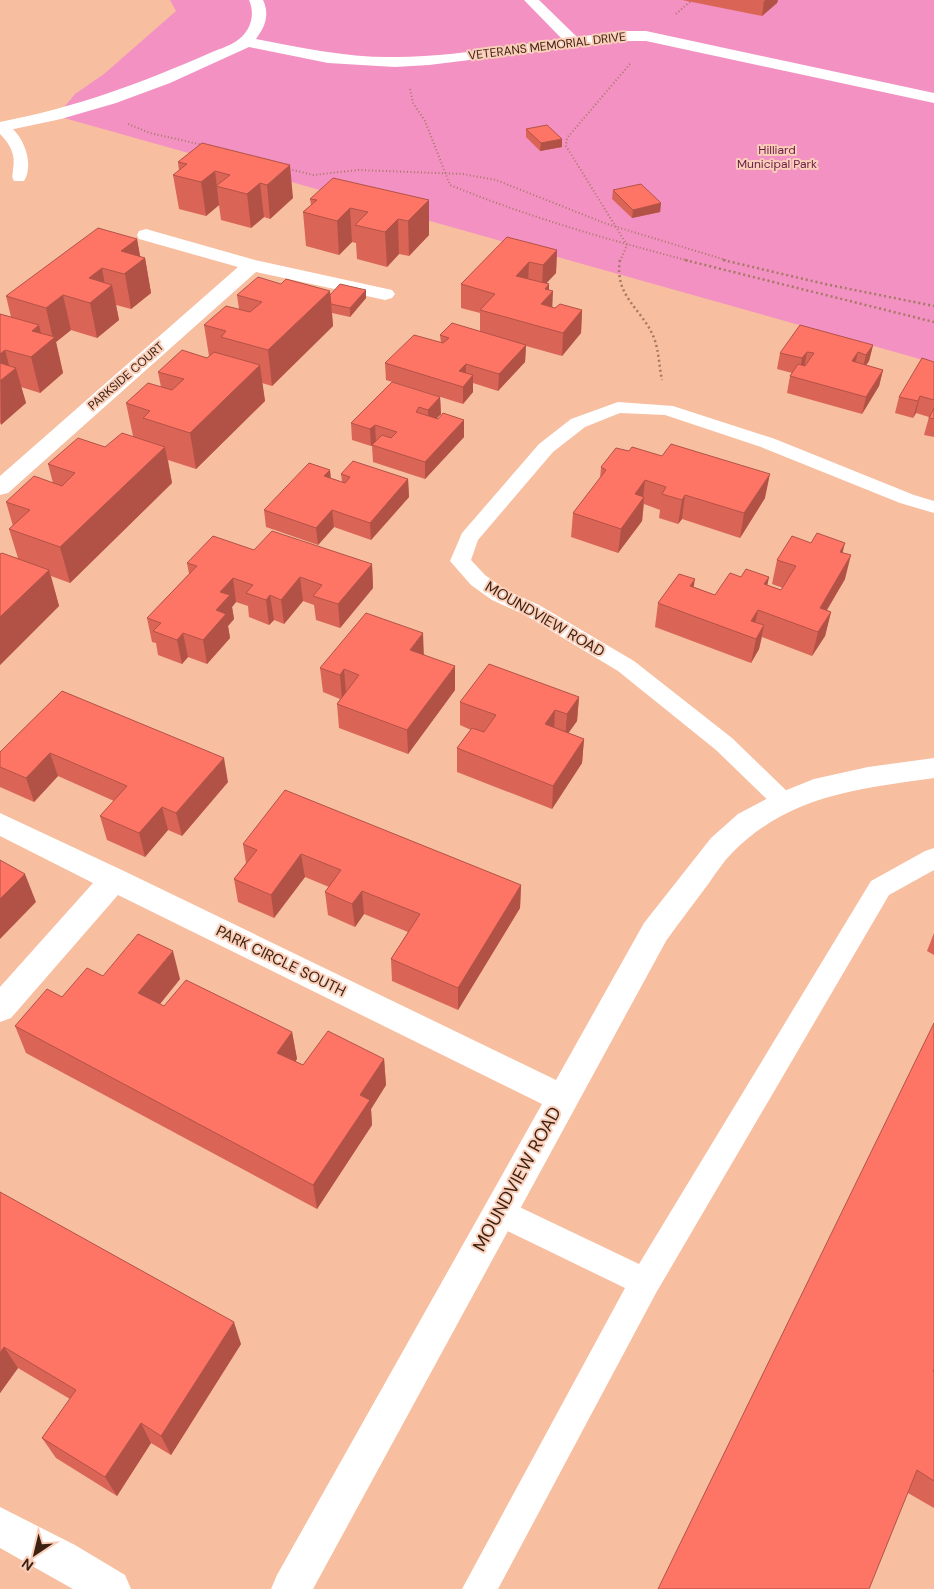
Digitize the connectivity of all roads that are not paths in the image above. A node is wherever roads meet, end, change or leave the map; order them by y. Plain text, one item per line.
1 (256, 0) edge
2 (531, 0) edge
3 (246, 42) junction
4 (575, 43) junction
5 (934, 98) edge
6 (1, 127) edge
7 (19, 178) dead end
8 (146, 236) dead end
9 (252, 265) junction
10 (385, 294) dead end
11 (0, 488) edge
12 (934, 507) edge
13 (932, 771) edge
14 (784, 802) junction
15 (0, 824) edge
16 (934, 858) edge
17 (114, 879) junction
18 (0, 1009) edge
19 (562, 1098) junction
20 (499, 1212) junction
21 (645, 1282) junction
22 (0, 1527) edge
23 (111, 1589) edge
24 (291, 1589) edge
25 (479, 1589) edge

1 - 3 street
2 - 4 street
3 - 4 street, VETERANS MEMORIAL DRIVE
3 - 6 street
4 - 5 street, VETERANS MEMORIAL DRIVE
6 - 7 lane
8 - 9 street
9 - 10 street
9 - 11 street, PARKSIDE COURT
12 - 14 lane, MOUNDVIEW ROAD
13 - 14 street, MOUNDVIEW ROAD
14 - 19 street, MOUNDVIEW ROAD
15 - 17 street, PARK CIRCLE SOUTH
16 - 21 lane
17 - 18 street
17 - 19 street, PARK CIRCLE SOUTH
19 - 20 street, MOUNDVIEW ROAD
20 - 21 lane
20 - 24 street, MOUNDVIEW ROAD
21 - 25 lane
22 - 23 street

